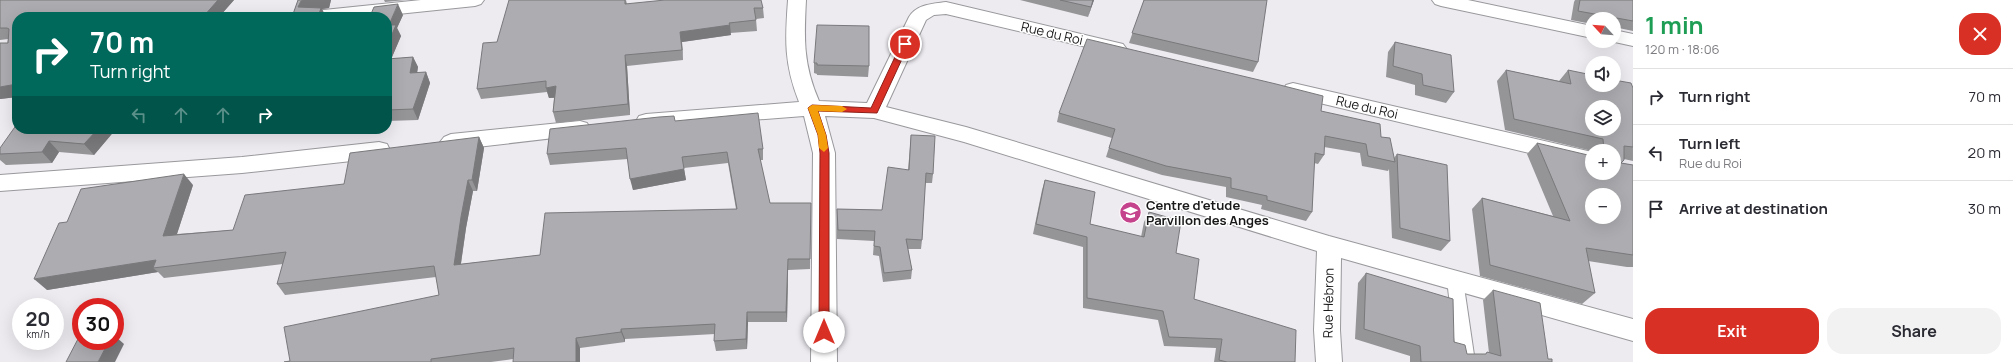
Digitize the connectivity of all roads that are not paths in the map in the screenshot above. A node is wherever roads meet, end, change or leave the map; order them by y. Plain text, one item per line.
1 (475, 0) edge
2 (797, 0) edge
3 (1441, 0) edge
4 (451, 1) edge
5 (357, 12) edge
6 (1585, 31) edge
7 (1621, 37) edge
8 (1633, 40) edge
9 (1133, 52) edge
10 (1273, 85) edge
11 (812, 108) junction
12 (874, 111) junction
13 (629, 123) edge
14 (598, 127) edge
15 (432, 145) edge
16 (400, 148) edge
17 (1585, 158) edge
18 (0, 183) edge
19 (1329, 245) junction
20 (1455, 280) junction
21 (1633, 330) edge
22 (824, 362) edge
23 (1329, 362) edge
24 (1466, 362) edge

1 - 4 street
2 - 11 street
3 - 6 street
4 - 5 street
7 - 8 street
9 - 12 street, Rue du Roi
10 - 17 street, Rue du Roi
11 - 12 street
11 - 13 street
11 - 22 street
12 - 19 street
14 - 15 street
16 - 18 street
19 - 20 street
19 - 23 street, Rue Hébron
20 - 21 street
20 - 24 lane

